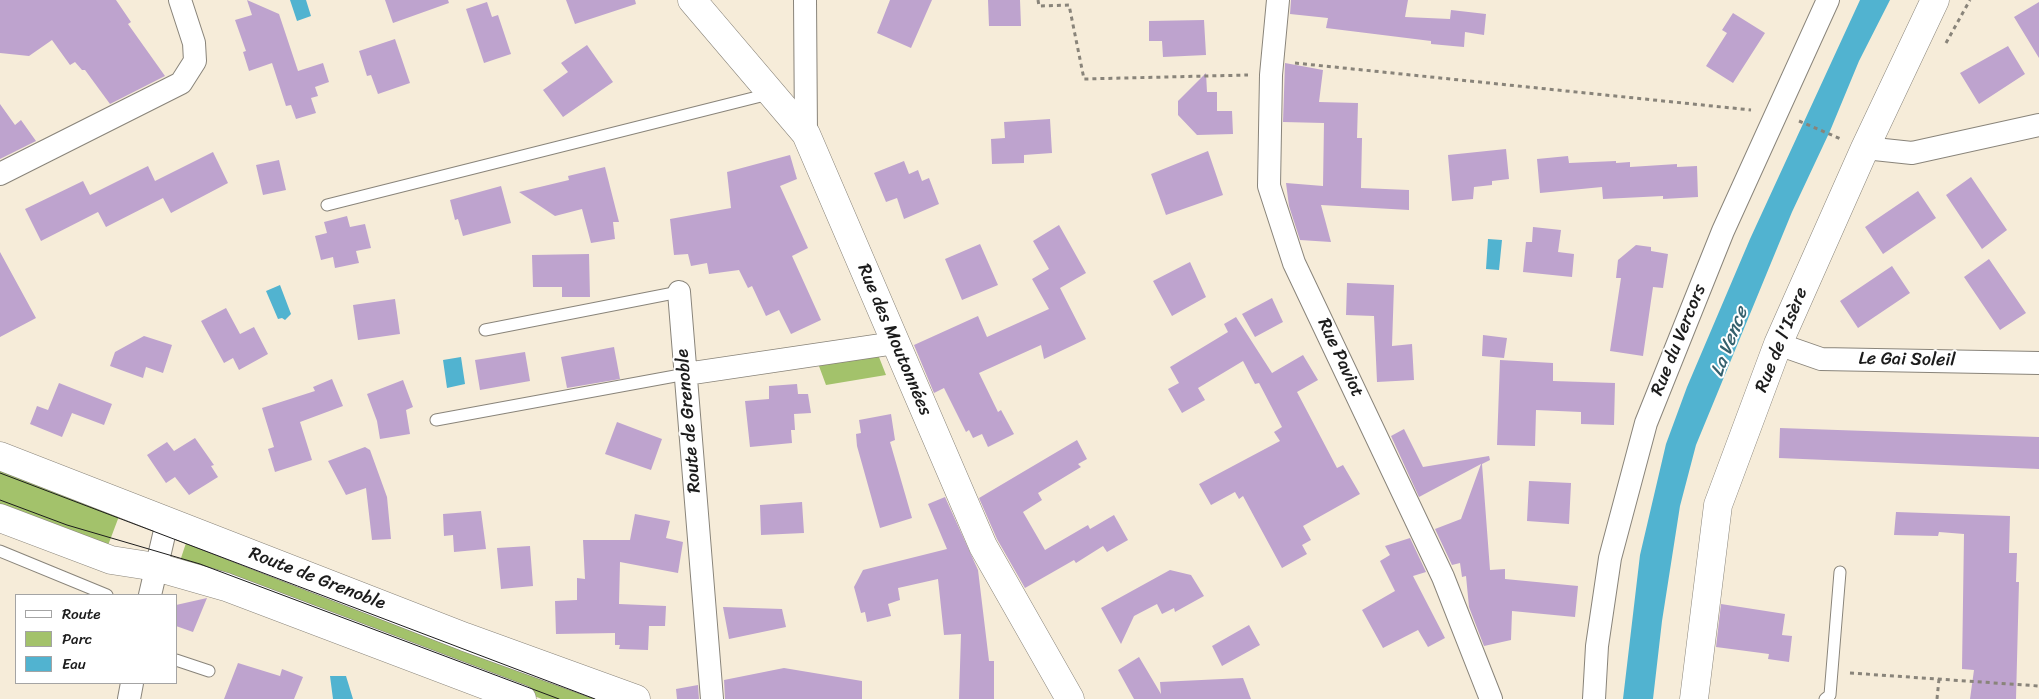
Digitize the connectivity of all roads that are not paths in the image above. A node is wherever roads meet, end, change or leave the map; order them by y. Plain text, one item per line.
1 (180, 0) edge
2 (692, 0) edge
3 (805, 0) edge
4 (1278, 0) edge
5 (1828, 0) edge
6 (1935, 0) edge
7 (771, 93) junction
8 (2039, 125) edge
9 (806, 134) junction
10 (1865, 148) junction
11 (0, 174) edge
12 (327, 205) dead end
13 (679, 292) joint
14 (485, 330) dead end
15 (895, 343) junction
16 (1778, 344) junction
17 (2039, 363) edge
18 (686, 374) junction
19 (436, 420) dead end
20 (0, 456) edge
21 (0, 518) edge
22 (167, 522) junction
23 (0, 551) edge
24 (156, 567) junction
25 (1840, 572) dead end
26 (105, 594) edge
27 (150, 594) edge
28 (178, 661) edge
29 (209, 671) dead end
30 (132, 684) edge
31 (129, 699) edge
32 (522, 699) edge
33 (636, 699) edge
34 (712, 699) edge
35 (1070, 699) edge
36 (1491, 699) edge
37 (1594, 699) edge
38 (1694, 699) edge
39 (1825, 699) edge

1 - 11 street
2 - 7 street, Rue des Moutonnées
3 - 9 street
4 - 36 street, Rue Paviot
5 - 37 street, Rue du Vercors
6 - 10 street, Rue de l'Isère
7 - 9 street, Rue des Moutonnées
7 - 12 lane
8 - 10 street
9 - 15 street, Rue des Moutonnées
10 - 16 street, Rue de l'Isère
13 - 14 lane
13 - 18 street, Route de Grenoble
15 - 18 street
15 - 35 street, Rue des Moutonnées
16 - 17 street, Le Gai Soleil
16 - 38 street, Rue de l'Isère
18 - 19 lane
18 - 34 street, Route de Grenoble
20 - 22 street, Route de Grenoble
21 - 24 street
22 - 24 street
22 - 33 street, Route de Grenoble
23 - 26 lane
24 - 27 street
24 - 32 street
25 - 39 lane
28 - 29 lane
30 - 31 street

